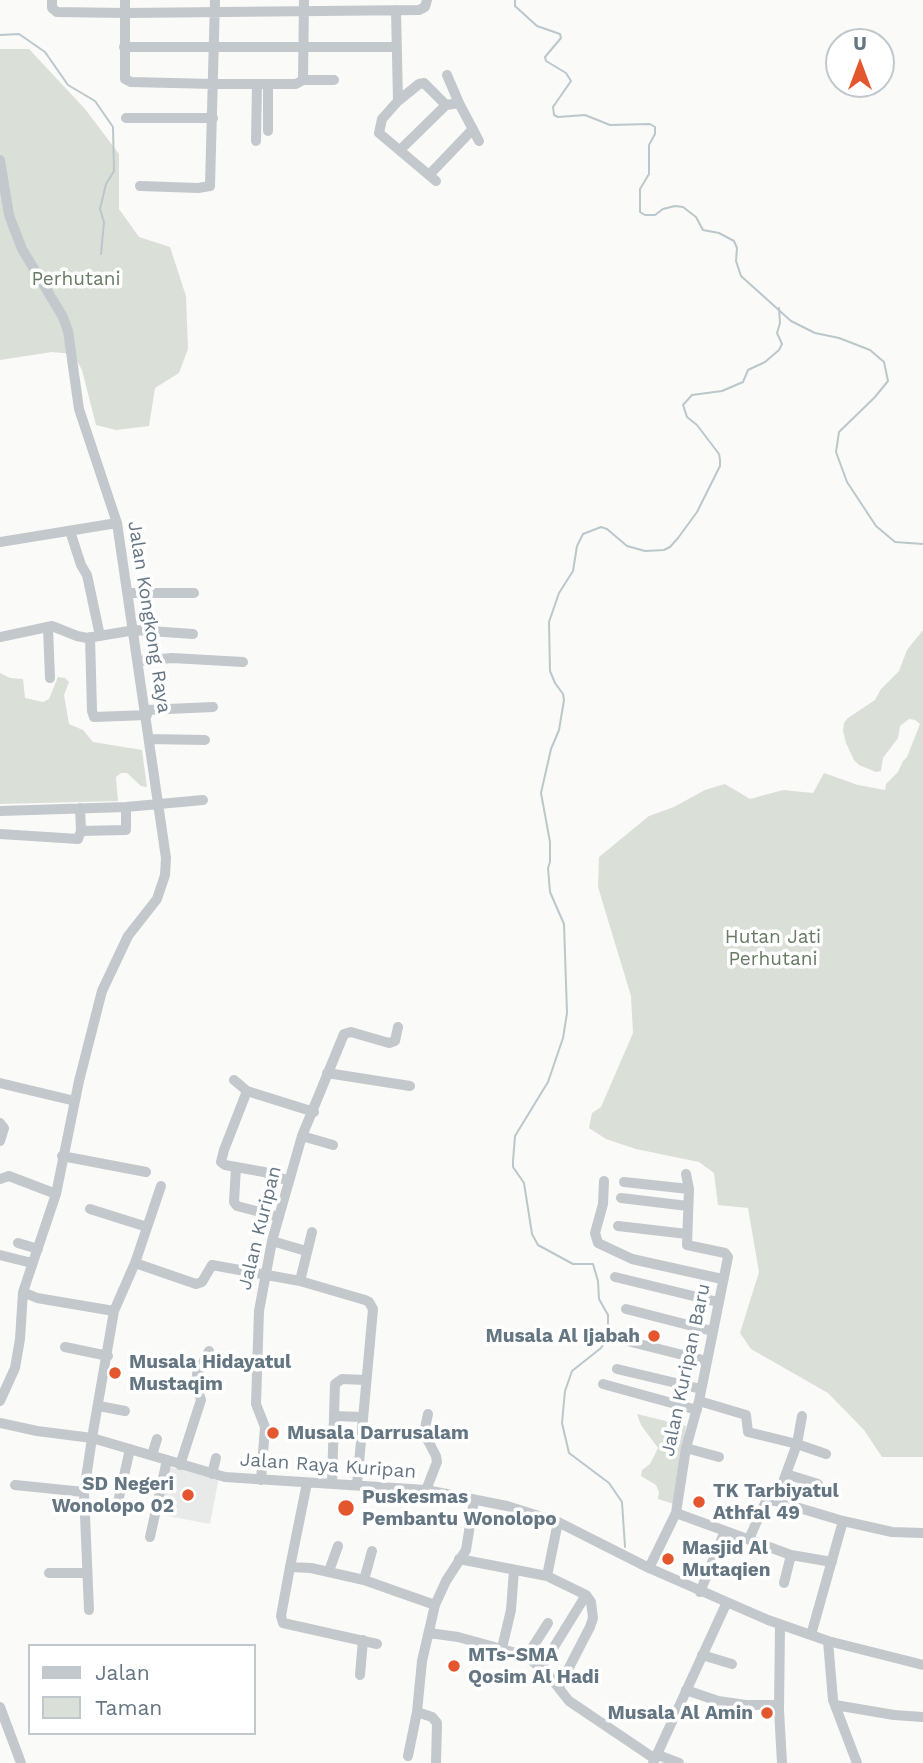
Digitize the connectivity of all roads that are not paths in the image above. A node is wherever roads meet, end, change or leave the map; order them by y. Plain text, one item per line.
1 (52, 0) edge
2 (125, 0) edge
3 (427, 0) edge
4 (215, 5) edge
5 (253, 5) edge
6 (304, 5) edge
7 (396, 10) junction
8 (125, 13) junction
9 (214, 46) junction
10 (124, 47) junction
11 (304, 47) junction
12 (396, 47) junction
13 (447, 75) dead end
14 (303, 80) junction
15 (334, 80) dead end
16 (214, 84) junction
17 (263, 84) junction
18 (398, 101) junction
19 (459, 103) junction
20 (446, 105) junction
21 (125, 118) dead end
22 (213, 118) junction
23 (473, 129) junction
24 (268, 131) dead end
25 (256, 141) dead end
26 (479, 141) dead end
27 (400, 150) junction
28 (0, 160) edge
29 (140, 186) dead end
30 (117, 523) junction
31 (69, 531) junction
32 (0, 542) edge
33 (129, 593) junction
34 (194, 593) dead end
35 (48, 628) junction
36 (135, 630) junction
37 (193, 634) dead end
38 (0, 637) edge
39 (95, 637) junction
40 (139, 661) junction
41 (243, 662) dead end
42 (50, 678) dead end
43 (214, 706) dead end
44 (146, 713) junction
45 (149, 739) junction
46 (205, 740) dead end
47 (203, 800) dead end
48 (158, 803) junction
49 (126, 807) junction
50 (80, 808) junction
51 (0, 811) edge
52 (15, 812) junction
53 (81, 831) junction
54 (0, 834) edge
55 (14, 835) junction
56 (398, 1027) dead end
57 (327, 1073) junction
58 (234, 1080) dead end
59 (0, 1083) edge
60 (410, 1086) dead end
61 (247, 1091) junction
62 (75, 1101) junction
63 (314, 1112) junction
64 (0, 1123) edge
65 (302, 1136) junction
66 (0, 1141) edge
67 (333, 1145) dead end
68 (62, 1156) junction
69 (236, 1167) junction
70 (146, 1172) dead end
71 (686, 1174) dead end
72 (0, 1179) edge
73 (289, 1181) junction
74 (604, 1181) dead end
75 (624, 1182) dead end
76 (161, 1186) dead end
77 (689, 1189) junction
78 (56, 1194) junction
79 (621, 1198) dead end
80 (688, 1206) junction
81 (90, 1209) dead end
82 (279, 1217) junction
83 (618, 1226) dead end
84 (147, 1227) junction
85 (312, 1231) dead end
86 (687, 1234) junction
87 (272, 1241) junction
88 (18, 1242) dead end
89 (38, 1249) junction
90 (306, 1251) junction
91 (0, 1255) edge
92 (32, 1263) junction
93 (135, 1263) junction
94 (264, 1275) junction
95 (615, 1277) dead end
96 (722, 1279) junction
97 (300, 1281) junction
98 (23, 1292) junction
99 (718, 1302) junction
100 (626, 1310) dead end
101 (114, 1311) junction
102 (712, 1331) junction
103 (631, 1342) dead end
104 (65, 1347) dead end
105 (209, 1351) dead end
106 (108, 1356) junction
107 (707, 1361) junction
108 (617, 1369) dead end
109 (365, 1380) junction
110 (603, 1384) dead end
111 (701, 1389) junction
112 (0, 1401) edge
113 (99, 1406) junction
114 (698, 1406) junction
115 (125, 1410) dead end
116 (428, 1415) dead end
117 (334, 1416) junction
118 (802, 1416) dead end
119 (362, 1418) junction
120 (0, 1423) edge
121 (92, 1438) junction
122 (158, 1439) dead end
123 (797, 1444) junction
124 (686, 1448) junction
125 (130, 1449) junction
126 (826, 1454) dead end
127 (152, 1455) junction
128 (719, 1457) dead end
129 (216, 1458) dead end
130 (167, 1460) junction
131 (180, 1465) junction
132 (212, 1474) junction
133 (786, 1474) junction
134 (261, 1480) junction
135 (307, 1483) junction
136 (332, 1483) junction
137 (818, 1483) dead end
138 (15, 1485) dead end
139 (357, 1485) junction
140 (426, 1490) junction
141 (85, 1492) junction
142 (474, 1500) junction
143 (776, 1501) junction
144 (117, 1507) dead end
145 (676, 1513) junction
146 (843, 1521) junction
147 (558, 1522) junction
148 (725, 1531) junction
149 (923, 1532) edge
150 (150, 1537) dead end
151 (749, 1539) junction
152 (338, 1546) dead end
153 (372, 1551) dead end
154 (791, 1555) junction
155 (459, 1559) junction
156 (832, 1562) junction
157 (290, 1567) junction
158 (649, 1568) junction
159 (514, 1570) junction
160 (329, 1571) junction
161 (49, 1573) dead end
162 (87, 1573) junction
163 (547, 1576) junction
164 (364, 1580) junction
165 (784, 1583) dead end
166 (701, 1592) junction
167 (586, 1595) junction
168 (727, 1602) junction
169 (435, 1605) junction
170 (89, 1610) dead end
171 (548, 1623) dead end
172 (780, 1625) junction
173 (429, 1633) junction
174 (811, 1635) junction
175 (363, 1640) junction
176 (828, 1641) junction
177 (377, 1644) dead end
178 (502, 1648) junction
179 (702, 1655) junction
180 (527, 1656) junction
181 (732, 1664) dead end
182 (923, 1665) edge
183 (541, 1668) junction
184 (360, 1675) dead end
185 (559, 1687) junction
186 (686, 1690) junction
187 (779, 1705) junction
188 (835, 1705) junction
189 (0, 1707) edge
190 (417, 1712) junction
191 (923, 1717) edge
192 (408, 1756) dead end
193 (655, 1759) edge
194 (21, 1763) edge
195 (436, 1763) edge
196 (678, 1763) edge
197 (782, 1763) edge
198 (857, 1763) edge

1 - 8 street
2 - 8 street
3 - 7 street
4 - 5 street
4 - 8 street
4 - 9 street
5 - 6 street
6 - 7 street
6 - 11 street
7 - 12 street
8 - 10 street
9 - 10 street
9 - 11 street
9 - 16 street
10 - 16 street
11 - 12 street
11 - 14 street
12 - 18 street
13 - 19 street
14 - 15 street
14 - 17 street
16 - 17 street
16 - 22 street
17 - 24 street
17 - 25 street
18 - 20 street
18 - 27 street
19 - 20 street
19 - 23 street
20 - 27 street
21 - 22 street
22 - 29 street
23 - 26 street
23 - 27 street
28 - 30 street, Jalan Kongkong Raya
30 - 31 street
30 - 33 street, Jalan Kongkong Raya
31 - 32 street
31 - 39 street
33 - 34 street
33 - 36 street, Jalan Kongkong Raya
35 - 38 street
35 - 39 street
35 - 42 street
36 - 37 street
36 - 39 street
36 - 40 street, Jalan Kongkong Raya
39 - 44 street
40 - 41 street
40 - 44 street, Jalan Kongkong Raya
43 - 44 street
44 - 45 street, Jalan Kongkong Raya
45 - 46 street
45 - 48 street, Jalan Kongkong Raya
47 - 48 street
48 - 49 street
48 - 62 street, Jalan Kongkong Raya
49 - 50 street
49 - 53 street
50 - 52 street
50 - 53 street
51 - 52 street
52 - 55 street
53 - 55 street
54 - 55 street
56 - 57 street, Jalan Kuripan
57 - 60 street
57 - 63 street, Jalan Kuripan
58 - 61 street
59 - 62 street
61 - 63 street
61 - 69 street
62 - 68 street, Jalan Kongkong Raya
63 - 65 street, Jalan Kuripan
64 - 66 street
65 - 67 street
65 - 73 street, Jalan Kuripan
68 - 70 street
68 - 78 street, Jalan Kongkong Raya
69 - 73 street
69 - 82 street
71 - 77 street
72 - 78 street
73 - 82 street, Jalan Kuripan
74 - 96 street
75 - 77 street
76 - 84 street
77 - 80 street
78 - 89 street, Jalan Kongkong Raya
79 - 80 street
80 - 86 street
81 - 84 street
82 - 87 street, Jalan Kuripan
83 - 86 street
84 - 93 street
85 - 90 street
86 - 96 street, Jalan Kuripan Baru
87 - 90 street
87 - 94 street, Jalan Kuripan
88 - 89 street
89 - 92 street, Jalan Kongkong Raya
90 - 97 street
91 - 92 street
92 - 98 street, Jalan Kongkong Raya
93 - 94 street
93 - 101 street
94 - 97 street
94 - 134 street, Jalan Kuripan
95 - 99 street
96 - 99 street, Jalan Kuripan Baru
97 - 109 street
98 - 101 street
98 - 112 street, Jalan Kongkong Raya
99 - 102 street, Jalan Kuripan Baru
100 - 102 street
101 - 106 street
102 - 107 street, Jalan Kuripan Baru
103 - 107 street
104 - 106 street
105 - 131 street
106 - 113 street
107 - 111 street, Jalan Kuripan Baru
108 - 111 street
109 - 117 street
109 - 119 street
110 - 114 street
111 - 114 street, Jalan Kuripan Baru
113 - 115 street
113 - 121 street
114 - 123 street
114 - 124 street, Jalan Kuripan Baru
116 - 140 street
117 - 119 street
117 - 136 street
118 - 123 street
119 - 139 street
120 - 121 street, Jalan Raya Kuripan
121 - 125 street, Jalan Raya Kuripan
121 - 141 street
122 - 127 street
123 - 126 street
123 - 133 street
124 - 128 street
124 - 145 street, Jalan Kuripan Baru
125 - 127 street, Jalan Raya Kuripan
125 - 144 street
127 - 130 street, Jalan Raya Kuripan
129 - 132 street
130 - 131 street, Jalan Raya Kuripan
130 - 150 street
131 - 132 street, Jalan Raya Kuripan
132 - 134 street, Jalan Raya Kuripan
133 - 137 street
133 - 143 street
134 - 135 street, Jalan Raya Kuripan
135 - 136 street, Jalan Raya Kuripan
135 - 157 street
136 - 139 street, Jalan Raya Kuripan
138 - 141 street
139 - 140 street, Jalan Raya Kuripan
140 - 142 street, Jalan Raya Kuripan
141 - 162 street
142 - 147 street, Jalan Raya Kuripan
142 - 155 street
143 - 146 street
143 - 151 street
145 - 148 street
145 - 158 street, Jalan Kuripan Baru
146 - 149 street
146 - 156 street
147 - 158 street, Jalan Raya Kuripan
147 - 163 street
148 - 151 street
148 - 166 street
151 - 154 street
152 - 160 street
153 - 164 street
154 - 156 street
154 - 165 street
155 - 159 street
155 - 169 street
156 - 174 street
157 - 160 street
157 - 175 street
158 - 166 street, Jalan Raya Kuripan
159 - 163 street
159 - 178 street
160 - 164 street
161 - 162 street
162 - 170 street
163 - 167 street
164 - 169 street
166 - 168 street, Jalan Raya Kuripan
167 - 183 street
167 - 185 street
168 - 172 street, Jalan Raya Kuripan
168 - 179 street
169 - 173 street
171 - 180 street
172 - 174 street, Jalan Raya Kuripan
172 - 187 street
173 - 178 street
173 - 190 street
174 - 176 street, Jalan Raya Kuripan
175 - 177 street
175 - 184 street
176 - 182 street, Jalan Raya Kuripan
176 - 188 street
178 - 180 street
179 - 181 street
179 - 186 street
180 - 183 street
183 - 185 street
185 - 193 street
186 - 187 street
186 - 193 street
187 - 197 street
188 - 191 street
188 - 198 street
189 - 194 street
190 - 192 street
190 - 195 street
193 - 196 street

